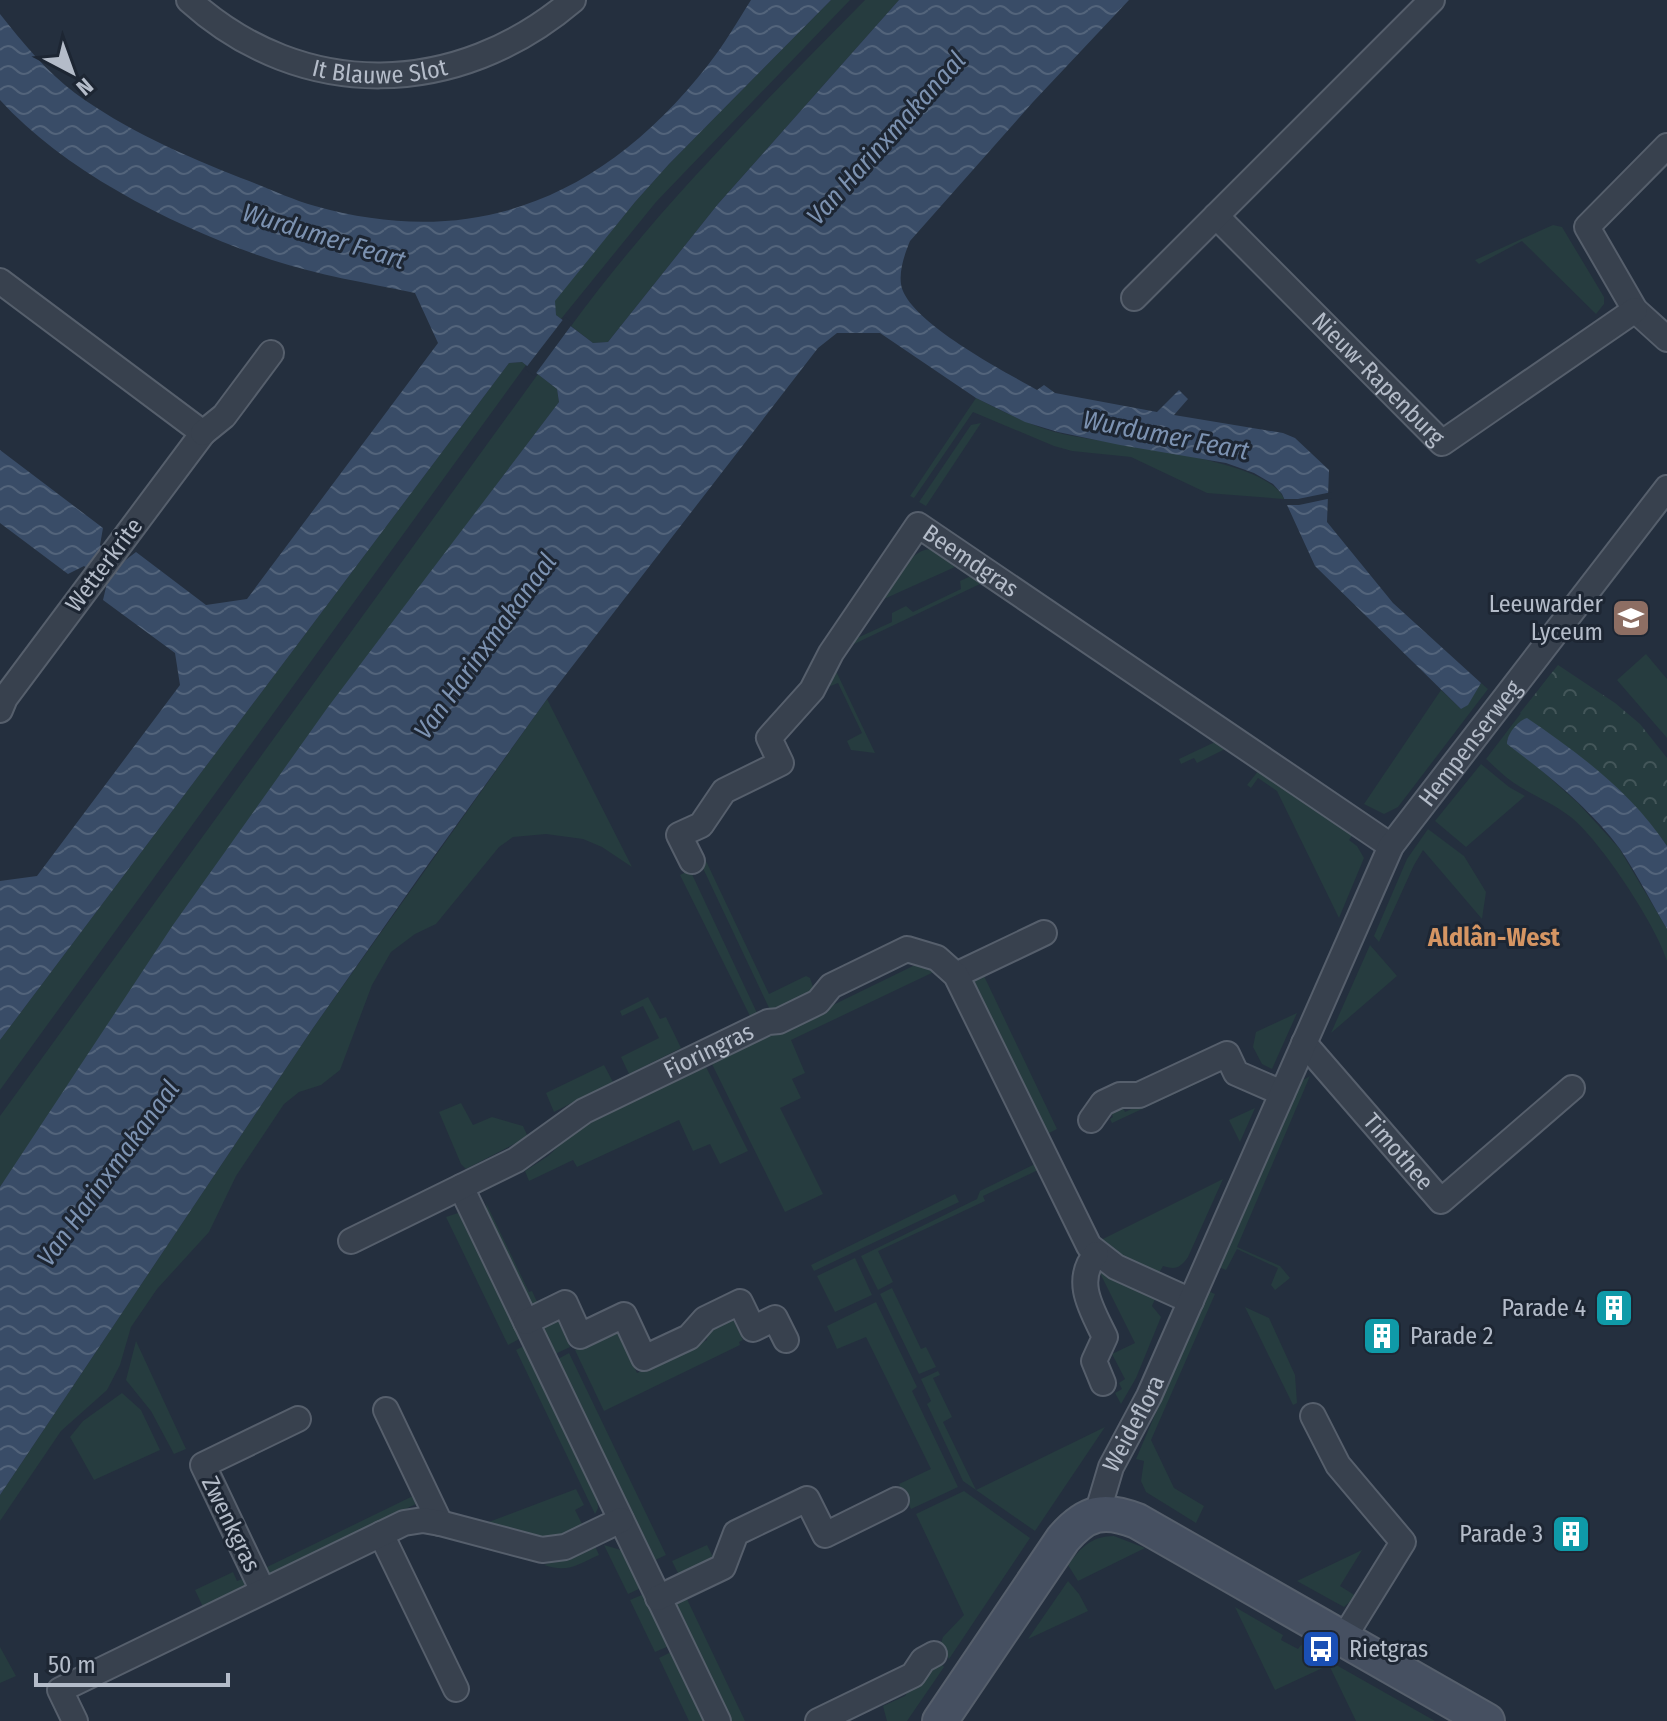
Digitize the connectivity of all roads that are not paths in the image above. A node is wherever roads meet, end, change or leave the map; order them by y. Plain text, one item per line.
1 (189, 0) edge
2 (573, 0) edge
3 (1432, 0) edge
4 (1667, 146) edge
5 (1216, 216) junction
6 (0, 281) edge
7 (1134, 298) dead end
8 (1635, 310) junction
9 (1667, 339) edge
10 (271, 353) dead end
11 (203, 433) junction
12 (1667, 488) edge
13 (2, 701) edge
14 (1391, 846) junction
15 (692, 861) dead end
16 (1044, 933) dead end
17 (956, 975) junction
18 (1304, 1043) junction
19 (1572, 1088) dead end
20 (1282, 1093) junction
21 (1091, 1120) dead end
22 (461, 1187) junction
23 (351, 1241) dead end
24 (1096, 1254) junction
25 (1191, 1301) junction
26 (526, 1322) junction
27 (786, 1340) dead end
28 (1103, 1383) dead end
29 (386, 1410) dead end
30 (1313, 1416) dead end
31 (298, 1419) dead end
32 (896, 1500) dead end
33 (1097, 1514) junction
34 (621, 1520) junction
35 (440, 1523) junction
36 (381, 1534) junction
37 (263, 1591) junction
38 (658, 1598) junction
39 (1343, 1639) junction
40 (934, 1654) dead end
41 (456, 1689) dead end
42 (75, 1721) edge
43 (718, 1721) edge
44 (818, 1721) edge
45 (940, 1721) edge
46 (1487, 1721) edge

1 - 2 street, It Blauwe Slot
3 - 5 street
4 - 8 street
5 - 7 street
5 - 8 street, Nieuw-Rapenburg
6 - 11 street
8 - 9 street
10 - 11 street, Wetterkrite
11 - 13 street, Wetterkrite
12 - 14 street, Hempenserweg
14 - 15 street, Beemdgras
14 - 18 street, Weideflora
16 - 17 street
17 - 22 street, Fioringras
17 - 24 street
18 - 19 street, Timothee
18 - 20 street, Weideflora
20 - 21 street
20 - 25 street, Weideflora
22 - 23 street, Fioringras
22 - 26 street
24 - 25 street
24 - 28 street
25 - 33 street, Weideflora
26 - 27 street
26 - 34 street
29 - 35 street
30 - 39 street
31 - 37 street, Zwenkgras
32 - 38 street
33 - 39 street
33 - 45 street
34 - 35 street, Zwenkgras
34 - 38 street
35 - 36 street, Zwenkgras
36 - 37 street, Zwenkgras
36 - 41 street
37 - 42 street, Zwenkgras
38 - 43 street
39 - 46 street
40 - 44 street

